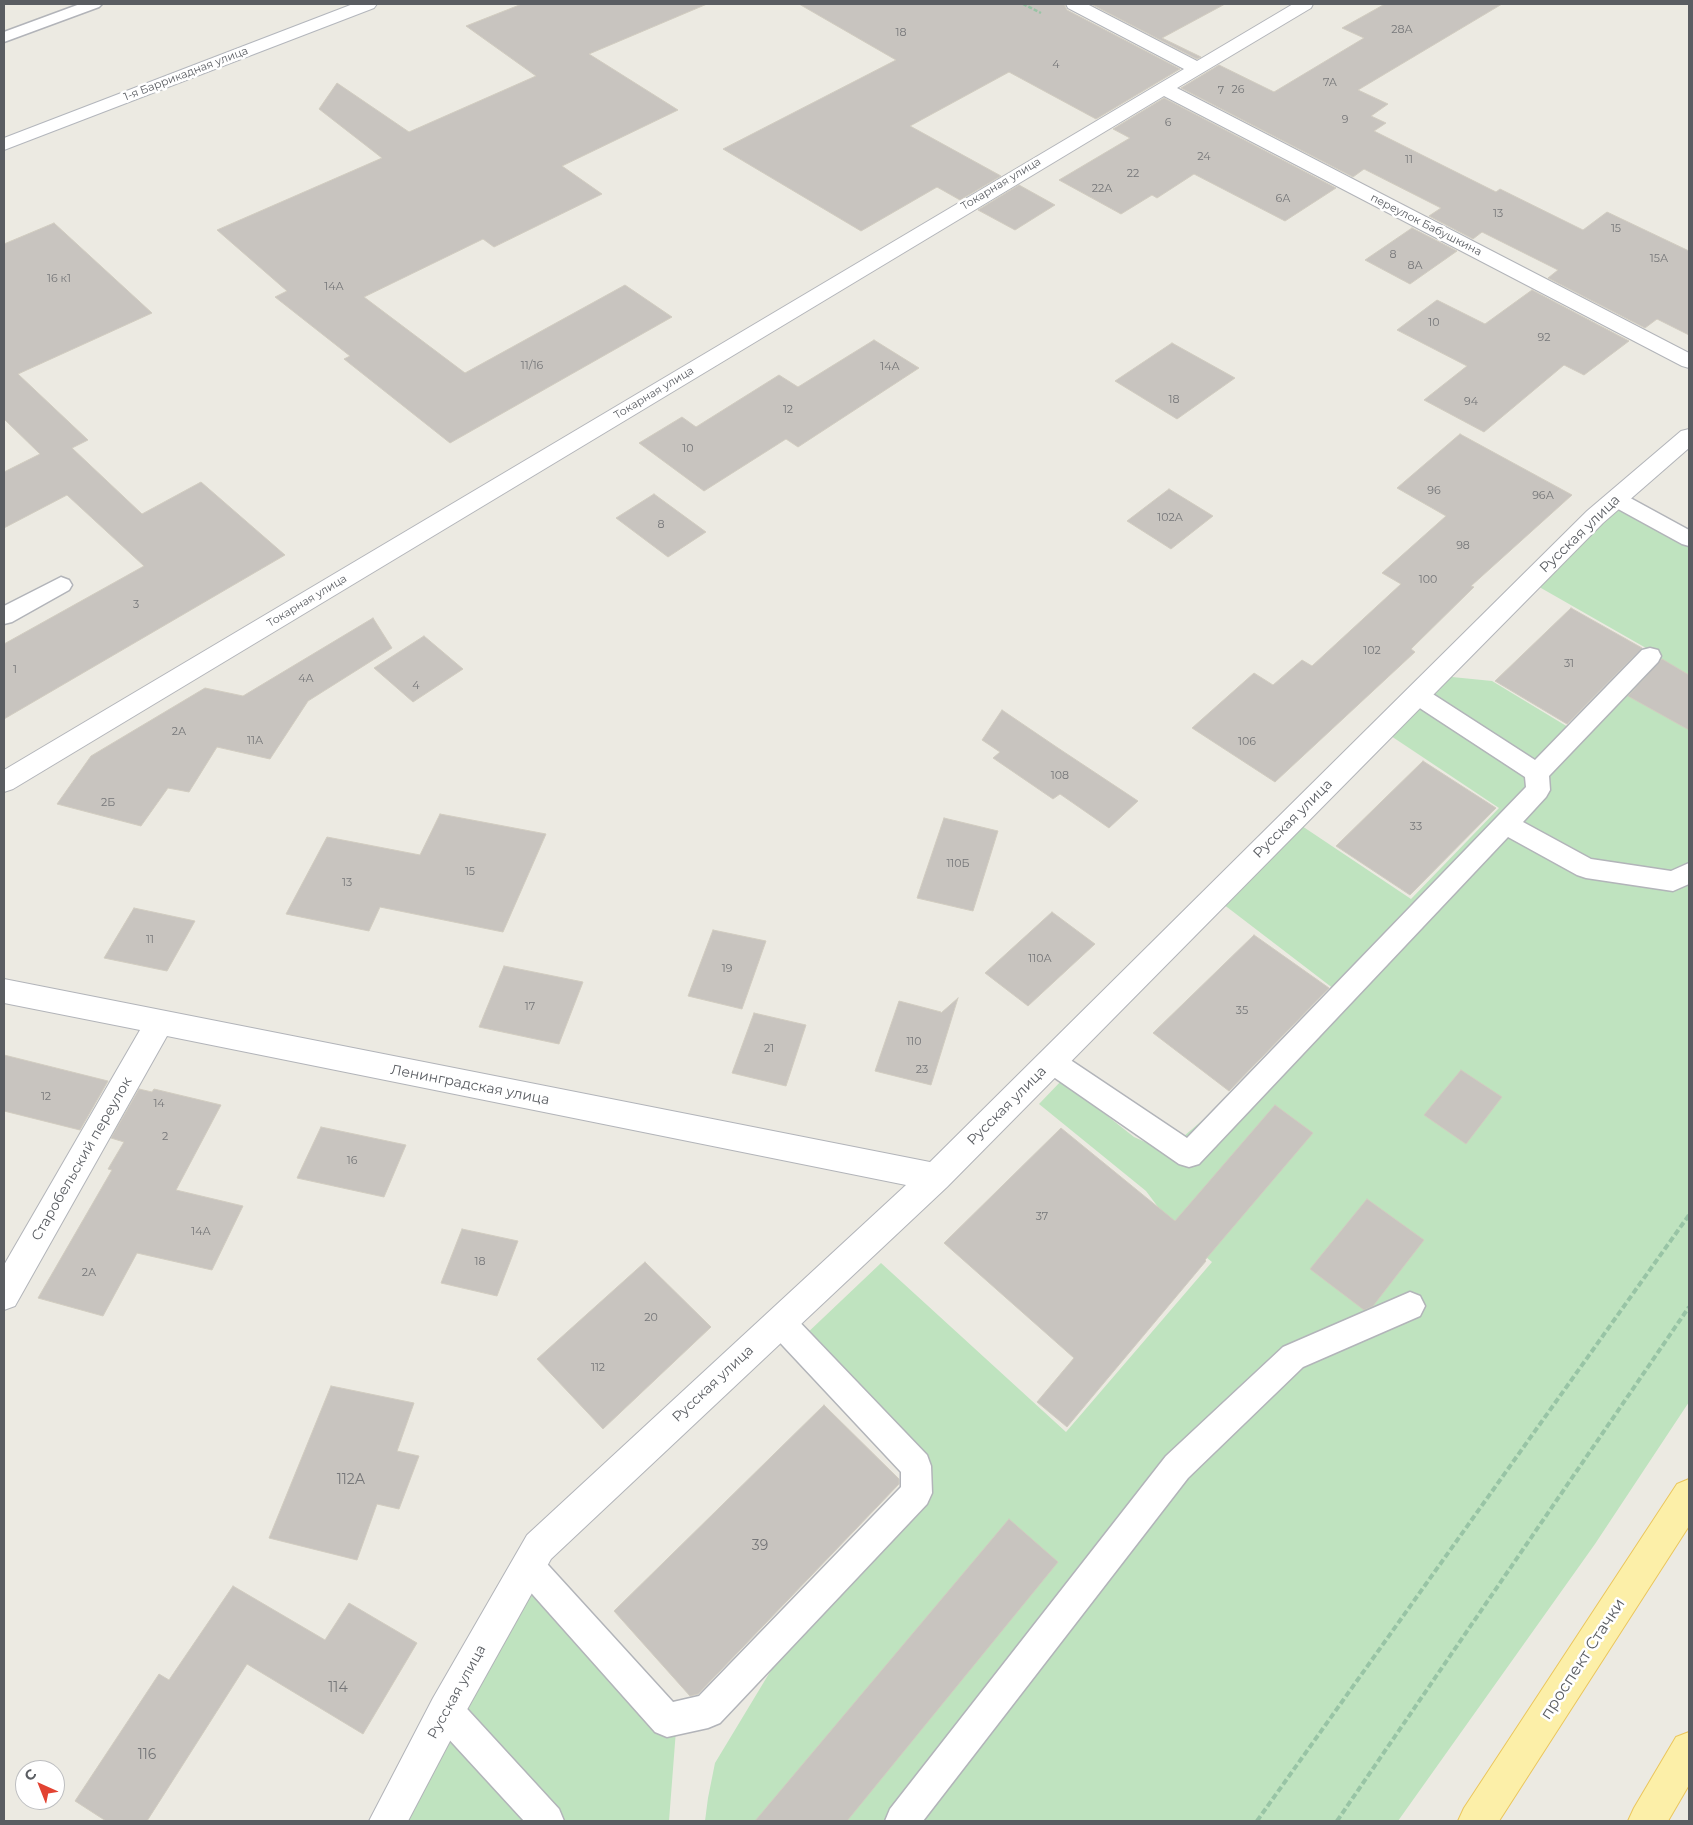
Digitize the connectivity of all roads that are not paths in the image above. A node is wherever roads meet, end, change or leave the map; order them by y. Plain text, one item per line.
1 (94, 4) edge
2 (368, 4) edge
3 (1074, 4) edge
4 (1305, 4) edge
5 (4, 37) edge
6 (1196, 68) junction
7 (1162, 88) junction
8 (4, 144) edge
9 (1689, 361) edge
10 (1689, 436) edge
11 (1616, 499) junction
12 (1689, 539) edge
13 (61, 585) dead end
14 (4, 616) edge
15 (1650, 656) dead end
16 (1417, 695) junction
17 (1537, 773) junction
18 (4, 782) edge
19 (1506, 824) junction
20 (1689, 873) edge
21 (4, 991) edge
22 (159, 1023) junction
23 (1051, 1061) junction
24 (936, 1177) junction
25 (4, 1295) edge
26 (1410, 1306) dead end
27 (780, 1322) junction
28 (1689, 1496) edge
29 (528, 1566) junction
30 (446, 1710) junction
31 (1689, 1750) edge
32 (388, 1821) edge
33 (547, 1821) edge
34 (902, 1821) edge
35 (1478, 1821) edge
36 (1647, 1821) edge

1 - 5 lane
2 - 8 street, 1-я Баррикадная улица
3 - 6 street
4 - 6 street, Токарная улица
6 - 7 street, Токарная улица
7 - 9 street, переулок Бабушкина
7 - 18 street, Токарная улица
10 - 11 street, Русская улица
11 - 12 lane
11 - 16 street, Русская улица
13 - 14 lane
15 - 17 lane
16 - 17 lane
16 - 23 street, Русская улица
17 - 19 lane
19 - 20 lane
19 - 23 lane
21 - 22 street, Ленинградская улица
22 - 24 street, Ленинградская улица
22 - 25 street, Старобельский переулок
23 - 24 street, Русская улица
24 - 27 street, Русская улица
26 - 34 lane
27 - 29 street, Русская улица
27 - 29 lane
28 - 35 main road, проспект Стачки
29 - 30 street, Русская улица
30 - 32 street, Русская улица
30 - 33 lane
31 - 36 main road

